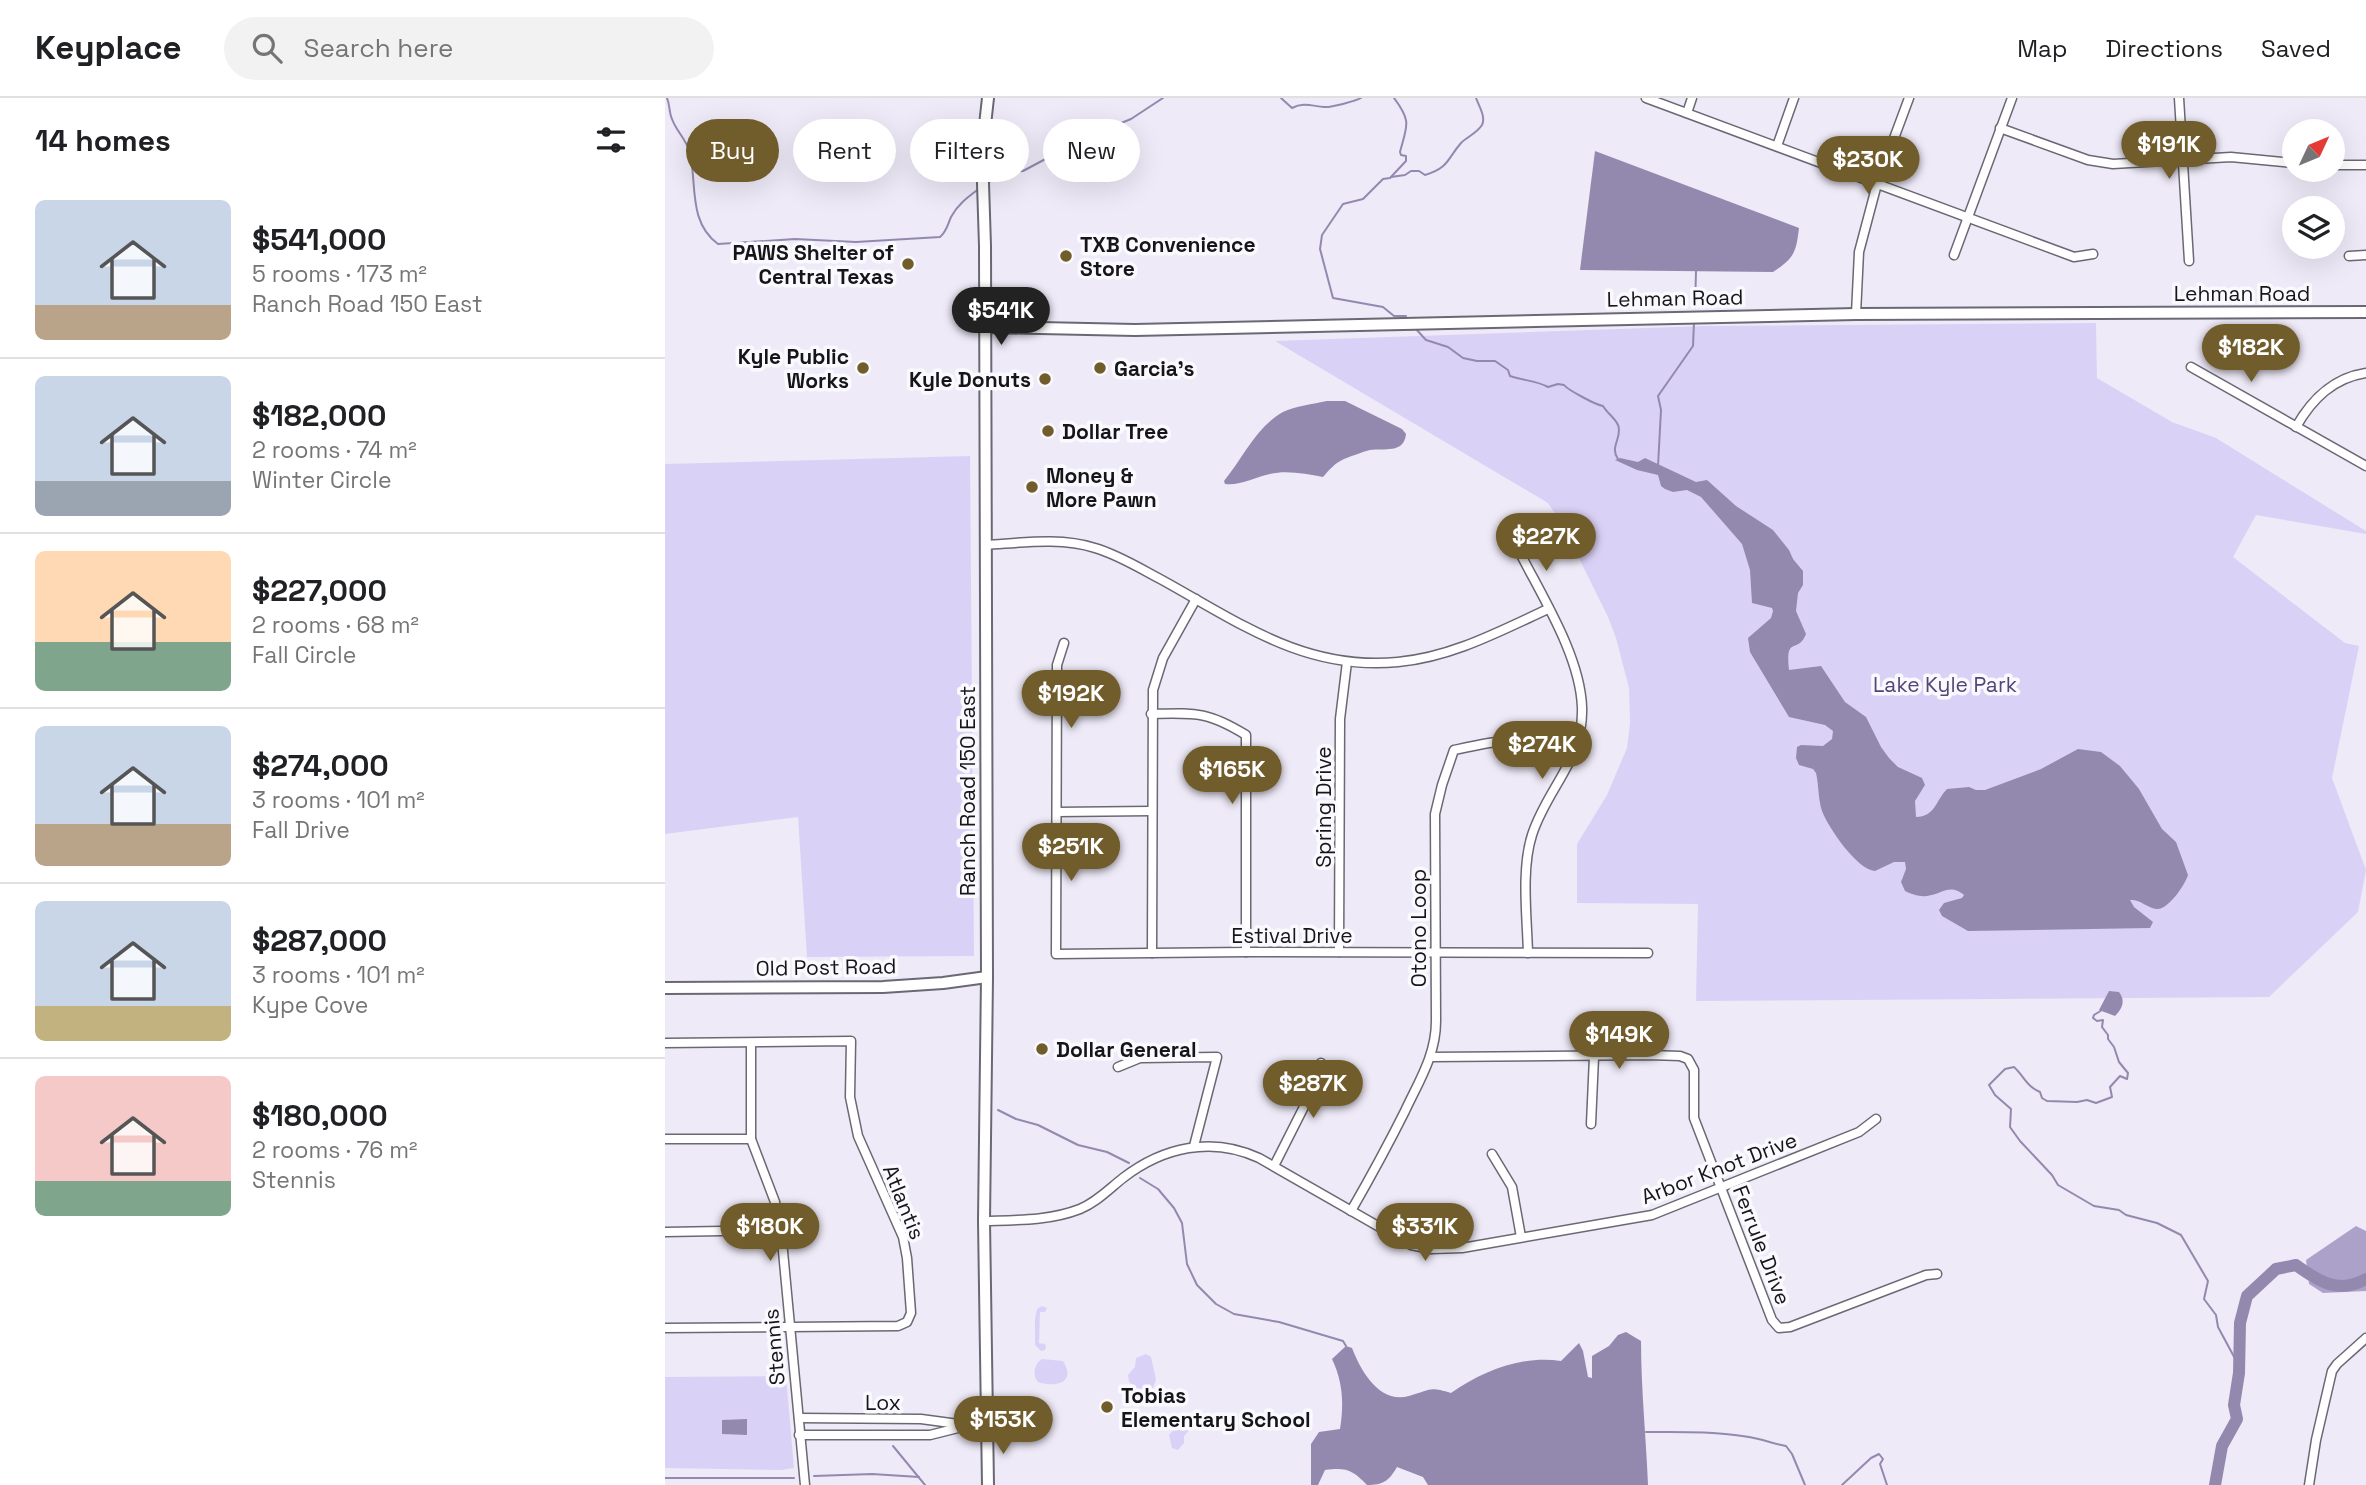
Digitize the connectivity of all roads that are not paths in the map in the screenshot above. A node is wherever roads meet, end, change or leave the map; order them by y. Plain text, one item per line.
1 (988, 98) edge
2 (1646, 98) edge
3 (1692, 98) edge
4 (1794, 98) edge
5 (1909, 98) edge
6 (2012, 98) edge
7 (2179, 98) edge
8 (1686, 113) junction
9 (2000, 128) junction
10 (1777, 146) junction
11 (2182, 160) junction
12 (2282, 162) edge
13 (2345, 165) edge
14 (2366, 165) edge
15 (1877, 184) junction
16 (1969, 218) junction
17 (2094, 254) dead end
18 (1954, 255) dead end
19 (2366, 255) edge
20 (2349, 256) dead end
21 (2189, 261) dead end
22 (2366, 312) edge
23 (1856, 314) junction
24 (985, 327) junction
25 (2191, 367) dead end
26 (2366, 373) edge
27 (2295, 427) junction
28 (2366, 466) edge
29 (985, 545) junction
30 (1518, 549) dead end
31 (1196, 599) junction
32 (1548, 610) junction
33 (1064, 643) dead end
34 (1347, 662) junction
35 (1151, 713) junction
36 (1576, 750) junction
37 (1151, 811) junction
38 (1057, 812) junction
39 (1246, 952) junction
40 (1339, 952) junction
41 (1152, 953) junction
42 (1435, 953) junction
43 (1528, 953) junction
44 (1648, 953) dead end
45 (987, 976) junction
46 (665, 988) edge
47 (665, 1043) edge
48 (751, 1043) junction
49 (1431, 1056) junction
50 (1594, 1057) junction
51 (1321, 1063) dead end
52 (1118, 1067) dead end
53 (1876, 1119) dead end
54 (1591, 1124) dead end
55 (665, 1139) edge
56 (751, 1139) junction
57 (1194, 1146) junction
58 (1492, 1154) dead end
59 (1274, 1166) junction
60 (1722, 1188) junction
61 (1351, 1211) junction
62 (984, 1221) junction
63 (781, 1230) junction
64 (665, 1232) edge
65 (1521, 1237) junction
66 (1937, 1275) dead end
67 (790, 1327) junction
68 (665, 1328) edge
69 (2366, 1338) edge
70 (799, 1418) junction
71 (966, 1426) junction
72 (988, 1428) junction
73 (799, 1435) junction
74 (805, 1485) edge
75 (988, 1485) edge
76 (2309, 1485) edge

1 - 24 street, Ranch Road 150 East
2 - 8 street
3 - 8 street
4 - 10 street
5 - 15 street
6 - 9 street
7 - 11 street
8 - 10 street
9 - 11 street
9 - 16 street
10 - 15 street
11 - 12 street
11 - 21 street
13 - 14 street
15 - 16 street
15 - 23 street
16 - 17 street
16 - 18 street
19 - 20 street
22 - 23 street, Lehman Road
23 - 24 street, Lehman Road
24 - 29 street, Ranch Road 150 East
25 - 27 street
26 - 27 street
27 - 28 street
29 - 31 street
29 - 45 street, Ranch Road 150 East
30 - 32 street
31 - 34 street
31 - 35 street
32 - 34 street
32 - 36 street
33 - 38 street
34 - 40 street, Spring Drive
35 - 37 street
35 - 39 street
36 - 42 street, Otono Loop
36 - 43 street
37 - 38 street
37 - 41 street
38 - 41 street, Estival Drive
39 - 40 street, Estival Drive
39 - 41 street, Estival Drive
40 - 42 street, Estival Drive
42 - 43 street, Estival Drive
42 - 49 street, Otono Loop
43 - 44 street, Estival Drive
45 - 46 street, Old Post Road
45 - 62 street, Ranch Road 150 East
47 - 48 street, Atlantis
48 - 56 street, Stennis
48 - 67 street, Atlantis
49 - 50 street, Ferrule Drive
49 - 61 street, Otono Loop
50 - 54 street
50 - 60 street, Ferrule Drive
51 - 59 street
52 - 57 street
53 - 60 street, Arbor Knot Drive
55 - 56 street
56 - 63 street, Stennis
57 - 59 street, Arbor Knot Drive
57 - 62 street, Arbor Knot Drive
58 - 65 street
59 - 61 street, Arbor Knot Drive
60 - 65 street, Arbor Knot Drive
60 - 66 street, Ferrule Drive
61 - 65 street, Arbor Knot Drive
62 - 72 street, Ranch Road 150 East
63 - 64 street
63 - 67 street, Stennis
67 - 68 street, Atlantis
67 - 70 street, Stennis
69 - 76 street
70 - 71 street, Lox
70 - 73 street, Stennis
71 - 72 street, Lox
71 - 73 street, Lox
72 - 75 street, Ranch Road 150 East
73 - 74 street, Stennis

